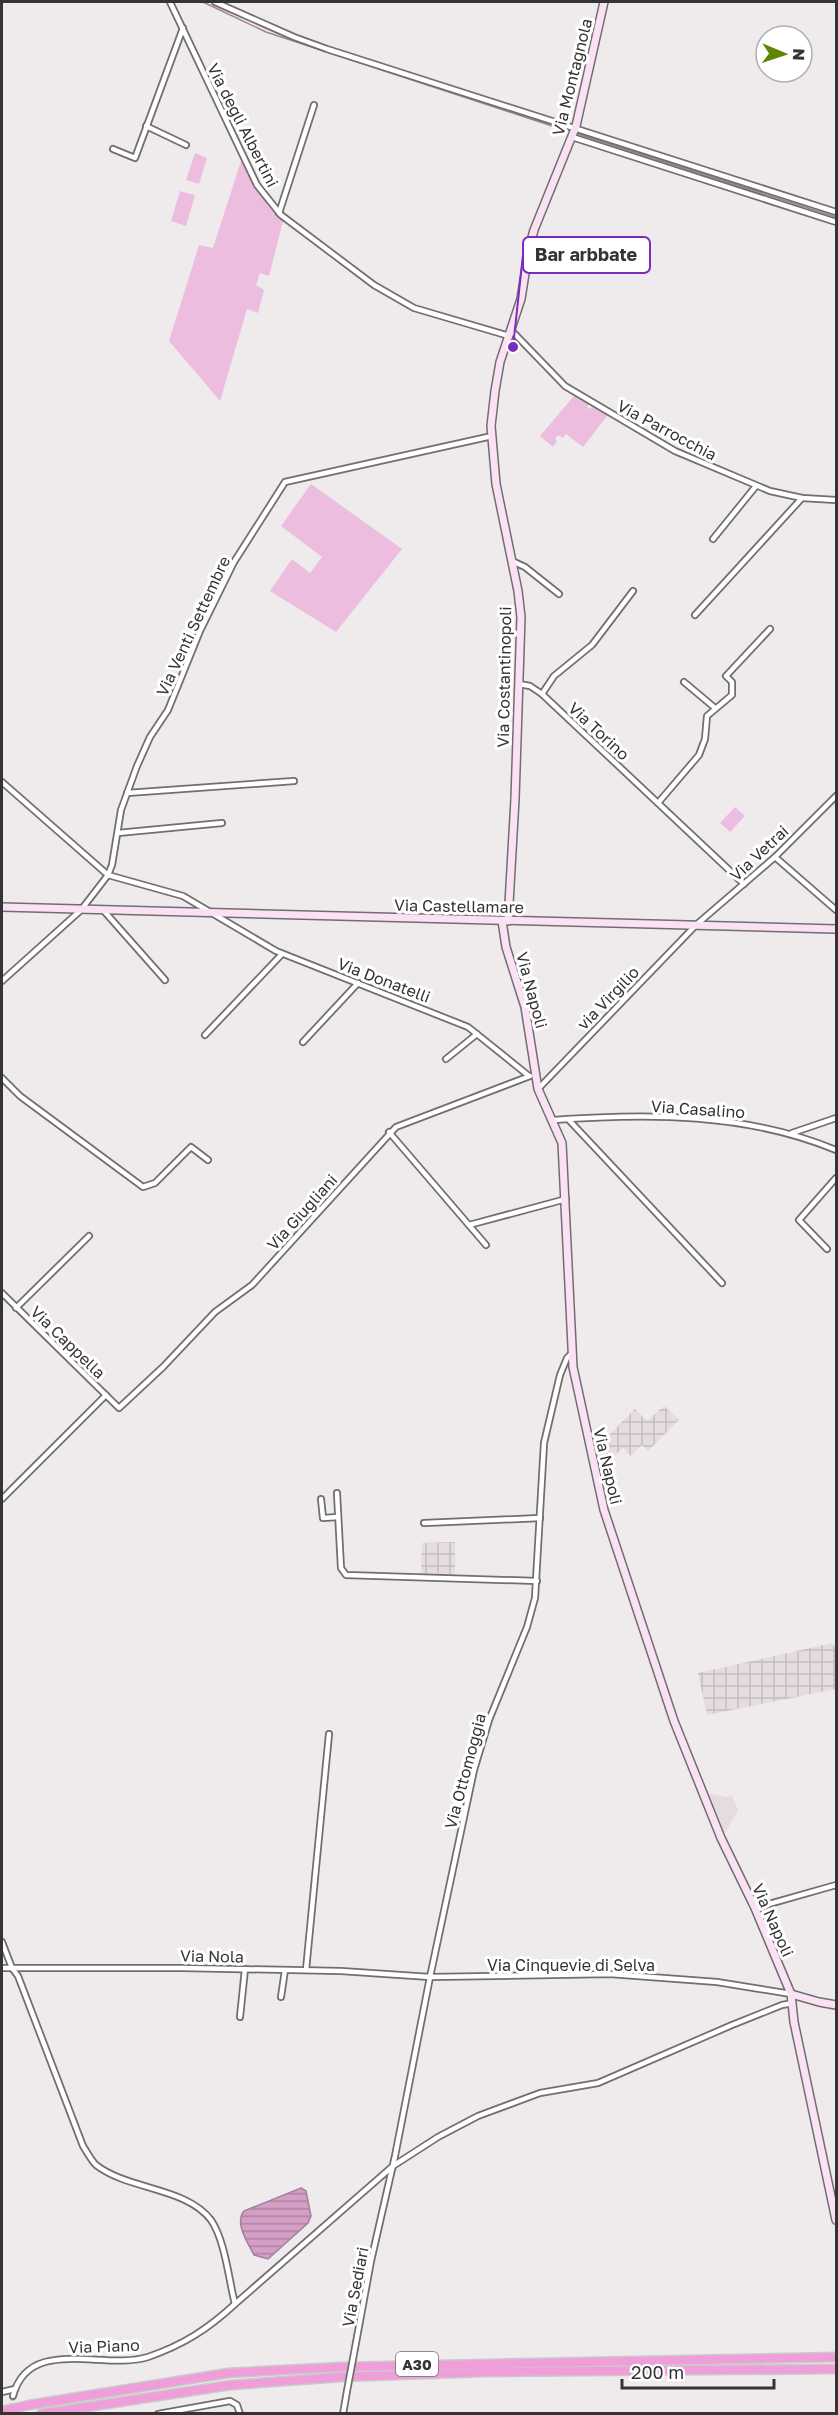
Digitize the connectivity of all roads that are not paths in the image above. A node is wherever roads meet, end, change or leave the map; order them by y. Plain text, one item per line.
1 (170, 2) edge
2 (215, 2) edge
3 (604, 2) edge
4 (183, 28) junction
5 (314, 105) dead end
6 (146, 126) junction
7 (573, 133) junction
8 (186, 146) dead end
9 (113, 148) dead end
10 (279, 213) junction
11 (837, 213) edge
12 (837, 222) edge
13 (510, 333) junction
14 (492, 436) junction
15 (756, 486) junction
16 (802, 498) junction
17 (837, 500) edge
18 (713, 539) dead end
19 (512, 561) junction
20 (633, 591) dead end
21 (559, 594) dead end
22 (695, 615) dead end
23 (770, 629) dead end
24 (684, 681) dead end
25 (519, 684) junction
26 (542, 694) junction
27 (715, 708) junction
28 (294, 781) dead end
29 (2, 782) edge
30 (127, 793) junction
31 (837, 796) edge
32 (658, 803) junction
33 (222, 823) dead end
34 (118, 833) junction
35 (775, 857) junction
36 (108, 875) junction
37 (744, 884) junction
38 (2, 907) edge
39 (81, 910) junction
40 (104, 910) junction
41 (837, 910) edge
42 (214, 914) junction
43 (505, 921) junction
44 (696, 925) junction
45 (837, 929) edge
46 (282, 954) junction
47 (165, 980) dead end
48 (2, 981) edge
49 (358, 983) junction
50 (477, 1034) junction
51 (205, 1035) dead end
52 (303, 1042) dead end
53 (446, 1059) dead end
54 (530, 1077) junction
55 (2, 1078) edge
56 (537, 1085) junction
57 (837, 1118) edge
58 (568, 1119) junction
59 (553, 1120) junction
60 (389, 1132) junction
61 (792, 1133) junction
62 (837, 1150) edge
63 (208, 1160) dead end
64 (837, 1178) edge
65 (566, 1199) junction
66 (469, 1226) junction
67 (89, 1236) dead end
68 (486, 1245) dead end
69 (827, 1249) dead end
70 (722, 1283) dead end
71 (2, 1293) edge
72 (16, 1308) junction
73 (572, 1353) junction
74 (106, 1395) junction
75 (119, 1408) joint
76 (337, 1493) dead end
77 (2, 1499) edge
78 (321, 1499) dead end
79 (338, 1518) junction
80 (540, 1518) junction
81 (424, 1523) dead end
82 (537, 1581) junction
83 (329, 1734) dead end
84 (837, 1885) edge
85 (754, 1908) junction
86 (2, 1942) edge
87 (2, 1968) edge
88 (12, 1968) junction
89 (244, 1969) junction
90 (285, 1970) junction
91 (306, 1970) junction
92 (421, 1976) joint
93 (430, 1977) junction
94 (790, 1994) junction
95 (281, 1997) dead end
96 (793, 2003) junction
97 (837, 2004) edge
98 (240, 2017) dead end
99 (393, 2166) junction
100 (837, 2220) edge
101 (235, 2304) junction
102 (837, 2357) edge
103 (837, 2369) edge
104 (15, 2389) junction
105 (2, 2392) edge
106 (13, 2396) tunnel mouth
107 (2, 2411) edge
108 (41, 2414) edge
109 (158, 2414) edge
110 (240, 2414) edge
111 (344, 2414) edge

1 - 4 street, Via degli Albertini
2 - 7 street
3 - 7 street, Via Montagnola
4 - 6 street
4 - 10 street, Via degli Albertini
5 - 10 street
6 - 8 street
6 - 9 street
7 - 11 street
7 - 12 street
7 - 13 street, Via Montagnola
10 - 13 street, Via degli Albertini
13 - 14 street, Via Costantinopoli
13 - 15 street, Via Parrocchia
14 - 19 street, Via Costantinopoli
14 - 30 street, Via Venti Settembre
15 - 16 street, Via Parrocchia
15 - 18 street
16 - 17 street, Via Parrocchia
16 - 22 street
19 - 21 street
19 - 25 street, Via Costantinopoli
20 - 26 street
23 - 27 street
24 - 27 street
25 - 26 street, Via Torino
25 - 43 street, Via Costantinopoli
26 - 32 street, Via Torino
27 - 32 street
28 - 30 street
29 - 36 street
30 - 34 street, Via Venti Settembre
31 - 35 street, Via Vetrai
32 - 37 street, Via Torino
33 - 34 street
34 - 36 street, Via Venti Settembre
35 - 37 street, Via Vetrai
35 - 41 street
36 - 39 street, Via Venti Settembre
36 - 42 street, Via Donatelli
37 - 44 street, Via Vetrai
38 - 39 street, Via Castellamare
39 - 40 street, Via Castellamare
39 - 48 street
40 - 42 street, Via Castellamare
40 - 47 street
42 - 43 street, Via Castellamare
42 - 46 street, Via Donatelli
43 - 44 street, Via Castellamare
43 - 56 street, Via Napoli
44 - 45 street, Via Castellamare
44 - 56 street, via Virgilio
46 - 49 street, Via Donatelli
46 - 51 street
49 - 50 street, Via Donatelli
49 - 52 street
50 - 53 street
50 - 54 street, Via Donatelli
54 - 56 street, Via Donatelli
54 - 60 street, Via Giugliani
55 - 63 street
56 - 59 street, Via Napoli
57 - 61 street
58 - 59 street, Via Casalino
58 - 61 street, Via Casalino
58 - 70 street
59 - 65 street, Via Napoli
60 - 66 street
60 - 75 street, Via Giugliani
61 - 62 street, Via Casalino
64 - 69 street
65 - 66 street
65 - 73 street, Via Napoli
66 - 68 street
67 - 72 street
71 - 72 street, Via Cappella
72 - 74 street, Via Cappella
73 - 80 street, Via Ottomoggia
73 - 85 street, Via Napoli
74 - 75 street, Via Cappella
74 - 77 street
76 - 79 street
78 - 79 street
79 - 82 street
80 - 81 street
80 - 82 street, Via Ottomoggia
82 - 93 street, Via Ottomoggia
83 - 91 street
84 - 85 street
85 - 94 street, Via Napoli
86 - 88 street
87 - 88 street, Via Nola
88 - 89 street, Via Nola
88 - 101 street
89 - 90 street, Via Nola
89 - 98 street
90 - 91 street, Via Nola
90 - 95 street
91 - 92 street, Via Nola
92 - 93 street, Via Cinquevie di Selva
93 - 94 street, Via Cinquevie di Selva
93 - 99 street, Via Ottomoggia
94 - 96 street, Via Napoli
94 - 97 street
96 - 99 street, Via Piano
96 - 100 street, Via Napoli
99 - 101 street, Via Piano
99 - 111 street, Via Sediari, bridge
101 - 104 street, Via Piano
102 - 107 highway, A30
103 - 108 highway, A30
104 - 105 street
104 - 106 street, Via Piano
109 - 110 street

